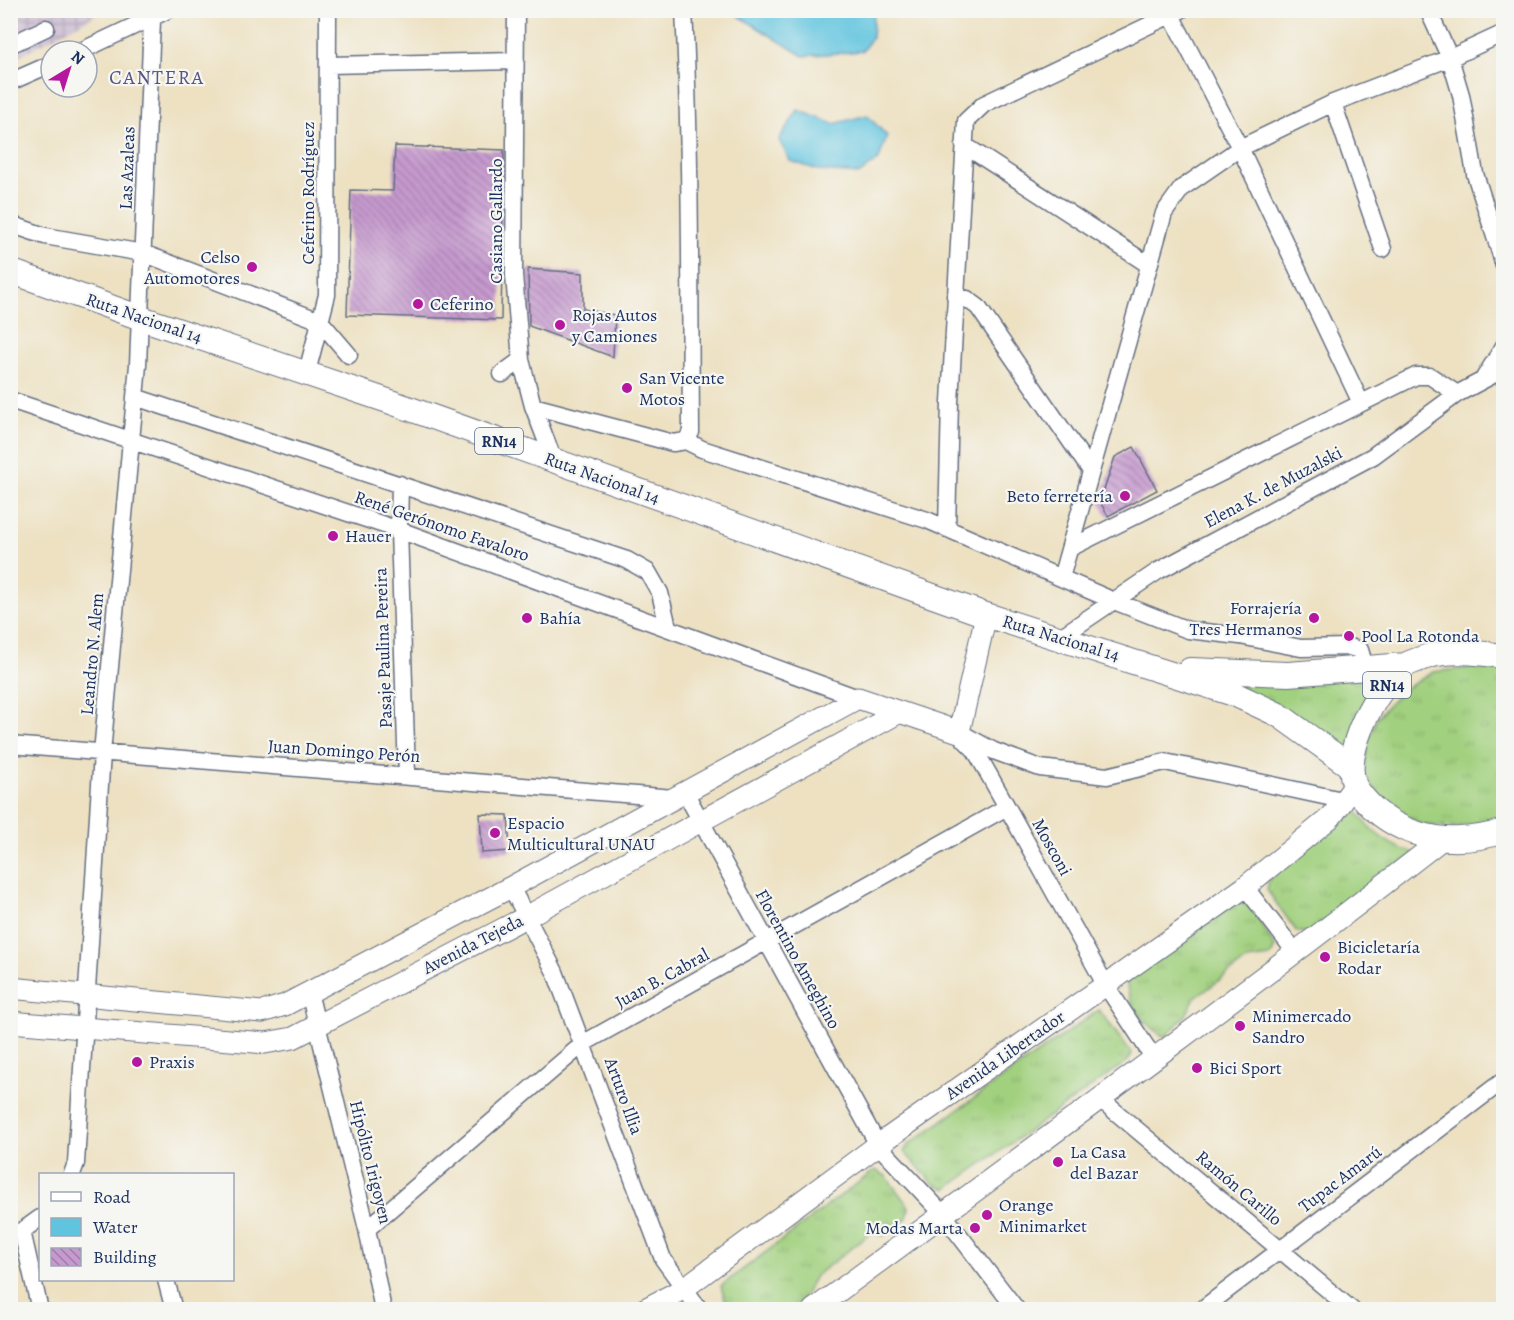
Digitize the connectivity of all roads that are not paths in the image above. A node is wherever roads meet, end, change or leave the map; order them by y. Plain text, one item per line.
1 (168, 10) edge
2 (328, 10) edge
3 (516, 10) edge
4 (684, 10) edge
5 (1428, 10) edge
6 (1176, 13) edge
7 (152, 20) junction
8 (46, 28) dead end
9 (1503, 33) edge
10 (99, 43) edge
11 (10, 45) edge
12 (1450, 58) junction
13 (516, 61) junction
14 (328, 65) junction
15 (39, 69) edge
16 (10, 82) edge
17 (1333, 103) junction
18 (964, 145) junction
19 (1240, 148) junction
20 (10, 224) edge
21 (1383, 249) dead end
22 (143, 253) junction
23 (1149, 265) junction
24 (1503, 265) edge
25 (10, 271) edge
26 (956, 296) junction
27 (141, 318) junction
28 (321, 321) junction
29 (1503, 346) edge
30 (349, 355) dead end
31 (520, 360) junction
32 (1503, 369) edge
33 (307, 372) junction
34 (502, 374) dead end
35 (1484, 379) junction
36 (1457, 394) junction
37 (135, 397) junction
38 (10, 400) edge
39 (1361, 403) junction
40 (533, 406) junction
41 (686, 441) junction
42 (131, 442) junction
43 (554, 461) junction
44 (1092, 471) junction
45 (400, 484) junction
46 (947, 529) junction
47 (399, 530) junction
48 (1070, 548) junction
49 (1061, 579) junction
50 (1113, 601) junction
51 (986, 615) junction
52 (668, 627) junction
53 (1059, 638) junction
54 (1503, 656) edge
55 (1406, 665) junction
56 (1365, 667) junction
57 (1161, 669) junction
58 (858, 698) junction
59 (900, 712) junction
60 (959, 732) junction
61 (10, 745) edge
62 (102, 753) junction
63 (407, 775) junction
64 (1349, 784) junction
65 (680, 795) junction
66 (1007, 807) junction
67 (702, 822) junction
68 (1500, 837) edge
69 (1441, 840) junction
70 (511, 887) junction
71 (1245, 887) junction
72 (526, 917) junction
73 (766, 942) junction
74 (1296, 953) junction
75 (1105, 984) junction
76 (10, 988) edge
77 (309, 992) junction
78 (87, 994) junction
79 (10, 1022) edge
80 (317, 1025) junction
81 (83, 1027) junction
82 (584, 1043) junction
83 (1155, 1060) junction
84 (1503, 1080) edge
85 (1099, 1098) junction
86 (878, 1145) junction
87 (72, 1173) edge
88 (943, 1214) junction
89 (39, 1219) edge
90 (367, 1229) junction
91 (16, 1232) edge
92 (1280, 1248) junction
93 (166, 1281) edge
94 (683, 1289) junction
95 (40, 1310) edge
96 (174, 1310) edge
97 (383, 1310) edge
98 (643, 1310) edge
99 (700, 1310) edge
100 (813, 1310) edge
101 (1017, 1310) edge
102 (1201, 1310) edge
103 (1352, 1310) edge

1 - 7 street
2 - 14 street, Ceferino Rodríguez
3 - 13 street, Casiano Gallardo
4 - 41 street
5 - 12 street
6 - 18 street
6 - 19 street
7 - 10 street
7 - 22 street, Las Azaleas
8 - 11 street
9 - 12 street
12 - 17 street
12 - 24 street
13 - 14 street
13 - 31 street, Casiano Gallardo
14 - 28 street, Ceferino Rodríguez
15 - 16 street
17 - 19 street
17 - 21 street
18 - 23 street
18 - 26 street
19 - 23 street
19 - 39 street
20 - 22 street
22 - 27 street, Las Azaleas
22 - 28 street
23 - 44 street
25 - 27 highway, Ruta Nacional 14 / RN14
26 - 44 street
26 - 46 street
27 - 33 highway, Ruta Nacional 14 / RN14
27 - 37 street, Leandro N. Alem
28 - 30 street
28 - 33 street, Ceferino Rodríguez
29 - 35 street
31 - 34 street
31 - 40 street, Casiano Gallardo
32 - 35 street, Elena K. de Muzalski
33 - 43 highway, Ruta Nacional 14 / RN14
35 - 36 street, Elena K. de Muzalski
36 - 39 street
36 - 50 street, Elena K. de Muzalski
37 - 42 street, Leandro N. Alem
37 - 45 street
38 - 42 street, René Gerónomo Favaloro
39 - 48 street
40 - 41 street
40 - 43 street, Casiano Gallardo
41 - 46 street
42 - 47 street, René Gerónomo Favaloro
42 - 62 street, Leandro N. Alem
43 - 51 highway, Ruta Nacional 14 / RN14
44 - 48 street
45 - 47 street, Pasaje Paulina Pereira
45 - 52 street
46 - 49 street
47 - 52 street, René Gerónomo Favaloro
47 - 63 street, Pasaje Paulina Pereira
48 - 49 street
49 - 50 street
50 - 53 street, Elena K. de Muzalski
50 - 56 street
51 - 53 highway, Ruta Nacional 14 / RN14
51 - 60 main road
52 - 58 street, René Gerónomo Favaloro
53 - 57 highway, Ruta Nacional 14 / RN14
54 - 55 highway, Ruta Nacional 14 / RN14
55 - 56 highway, Ruta Nacional 14 / RN14
55 - 64 highway, Ruta Nacional 14 / RN14
56 - 57 highway, Ruta Nacional 14 / RN14
57 - 64 highway, Ruta Nacional 14 / RN14
58 - 59 main road
58 - 65 main road, Avenida Tejeda
59 - 60 main road
59 - 67 main road, Avenida Tejeda
60 - 64 street
60 - 66 street, Mosconi
61 - 62 street, Juan Domingo Perón
62 - 63 street, Juan Domingo Perón
62 - 78 street, Leandro N. Alem
63 - 65 street, Juan Domingo Perón
64 - 69 highway, Ruta Nacional 14 / RN14
64 - 71 main road, Avenida Libertador
65 - 67 street, Florentino Ameghino
65 - 70 main road, Avenida Tejeda
66 - 73 street, Juan B. Cabral
66 - 75 street, Mosconi
67 - 72 main road, Avenida Tejeda
67 - 73 street, Florentino Ameghino
68 - 69 highway, Ruta Nacional 14 / RN14
69 - 74 main road
70 - 72 street, Arturo Illia
70 - 77 main road, Avenida Tejeda
71 - 74 street
71 - 75 main road, Avenida Libertador
72 - 80 main road, Avenida Tejeda
72 - 82 street, Arturo Illia
73 - 82 street, Juan B. Cabral
73 - 86 street, Florentino Ameghino
74 - 83 main road
75 - 83 street, Mosconi
75 - 86 main road, Avenida Libertador
76 - 78 main road, Avenida Tejeda
77 - 78 main road, Avenida Tejeda
77 - 80 street, Hipólito Irigoyen
78 - 81 street, Leandro N. Alem
79 - 81 main road, Avenida Tejeda
80 - 81 main road, Avenida Tejeda
80 - 90 street, Hipólito Irigoyen
81 - 87 street
82 - 90 street, Juan B. Cabral
82 - 94 street, Arturo Illia
83 - 85 main road
84 - 92 street, Tupac Amarú
85 - 88 main road
85 - 92 street, Ramón Carillo
86 - 88 street, Florentino Ameghino
86 - 94 main road, Avenida Libertador
88 - 100 main road
88 - 101 street, Florentino Ameghino
89 - 91 street
90 - 97 street, Hipólito Irigoyen
91 - 95 street
92 - 102 street, Tupac Amarú
92 - 103 street, Ramón Carillo
93 - 96 street
94 - 98 main road, Avenida Libertador
94 - 99 street, Arturo Illia

